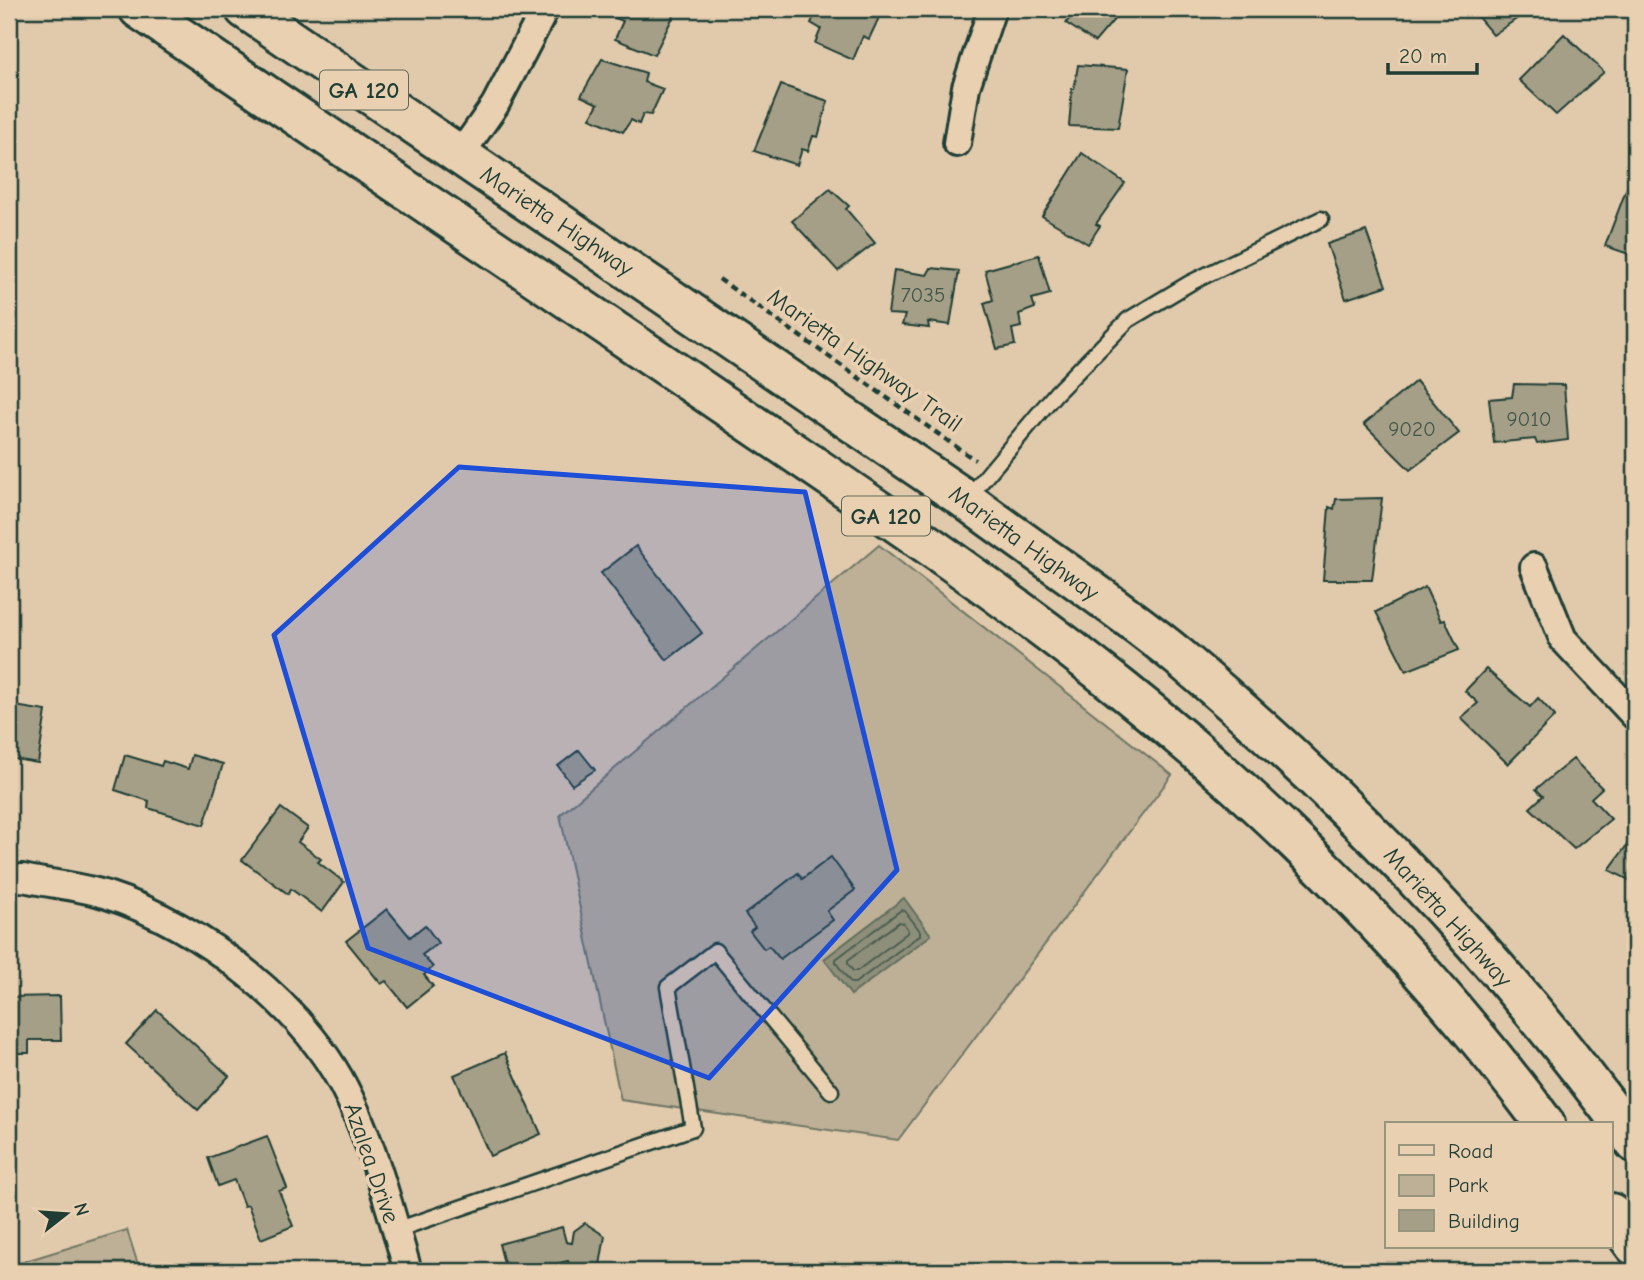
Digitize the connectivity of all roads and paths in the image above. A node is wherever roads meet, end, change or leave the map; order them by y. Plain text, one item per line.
1 (139, 9) edge
2 (245, 9) edge
3 (545, 9) edge
4 (992, 9) edge
5 (957, 143) dead end
6 (460, 155) junction
7 (1321, 219) dead end
8 (719, 279) dead end
9 (991, 471) junction
10 (966, 500) junction
11 (1534, 567) dead end
12 (1635, 716) edge
13 (9, 879) edge
14 (831, 1091) dead end
15 (1543, 1122) edge
16 (1635, 1143) edge
17 (1612, 1214) edge
18 (396, 1230) junction
19 (1635, 1246) edge
20 (408, 1271) edge

1 - 15 highway, GA 120
2 - 6 highway, Marietta Highway / GA 120
3 - 6 street
4 - 5 street
6 - 10 highway, Marietta Highway / GA 120
7 - 9 lane
8 - 9 path, Marietta Highway Trail
9 - 10 lane
10 - 16 highway, Marietta Highway / GA 120
11 - 12 street
13 - 18 street, Azalea Drive
14 - 18 lane
17 - 19 highway
18 - 20 street, Azalea Drive

